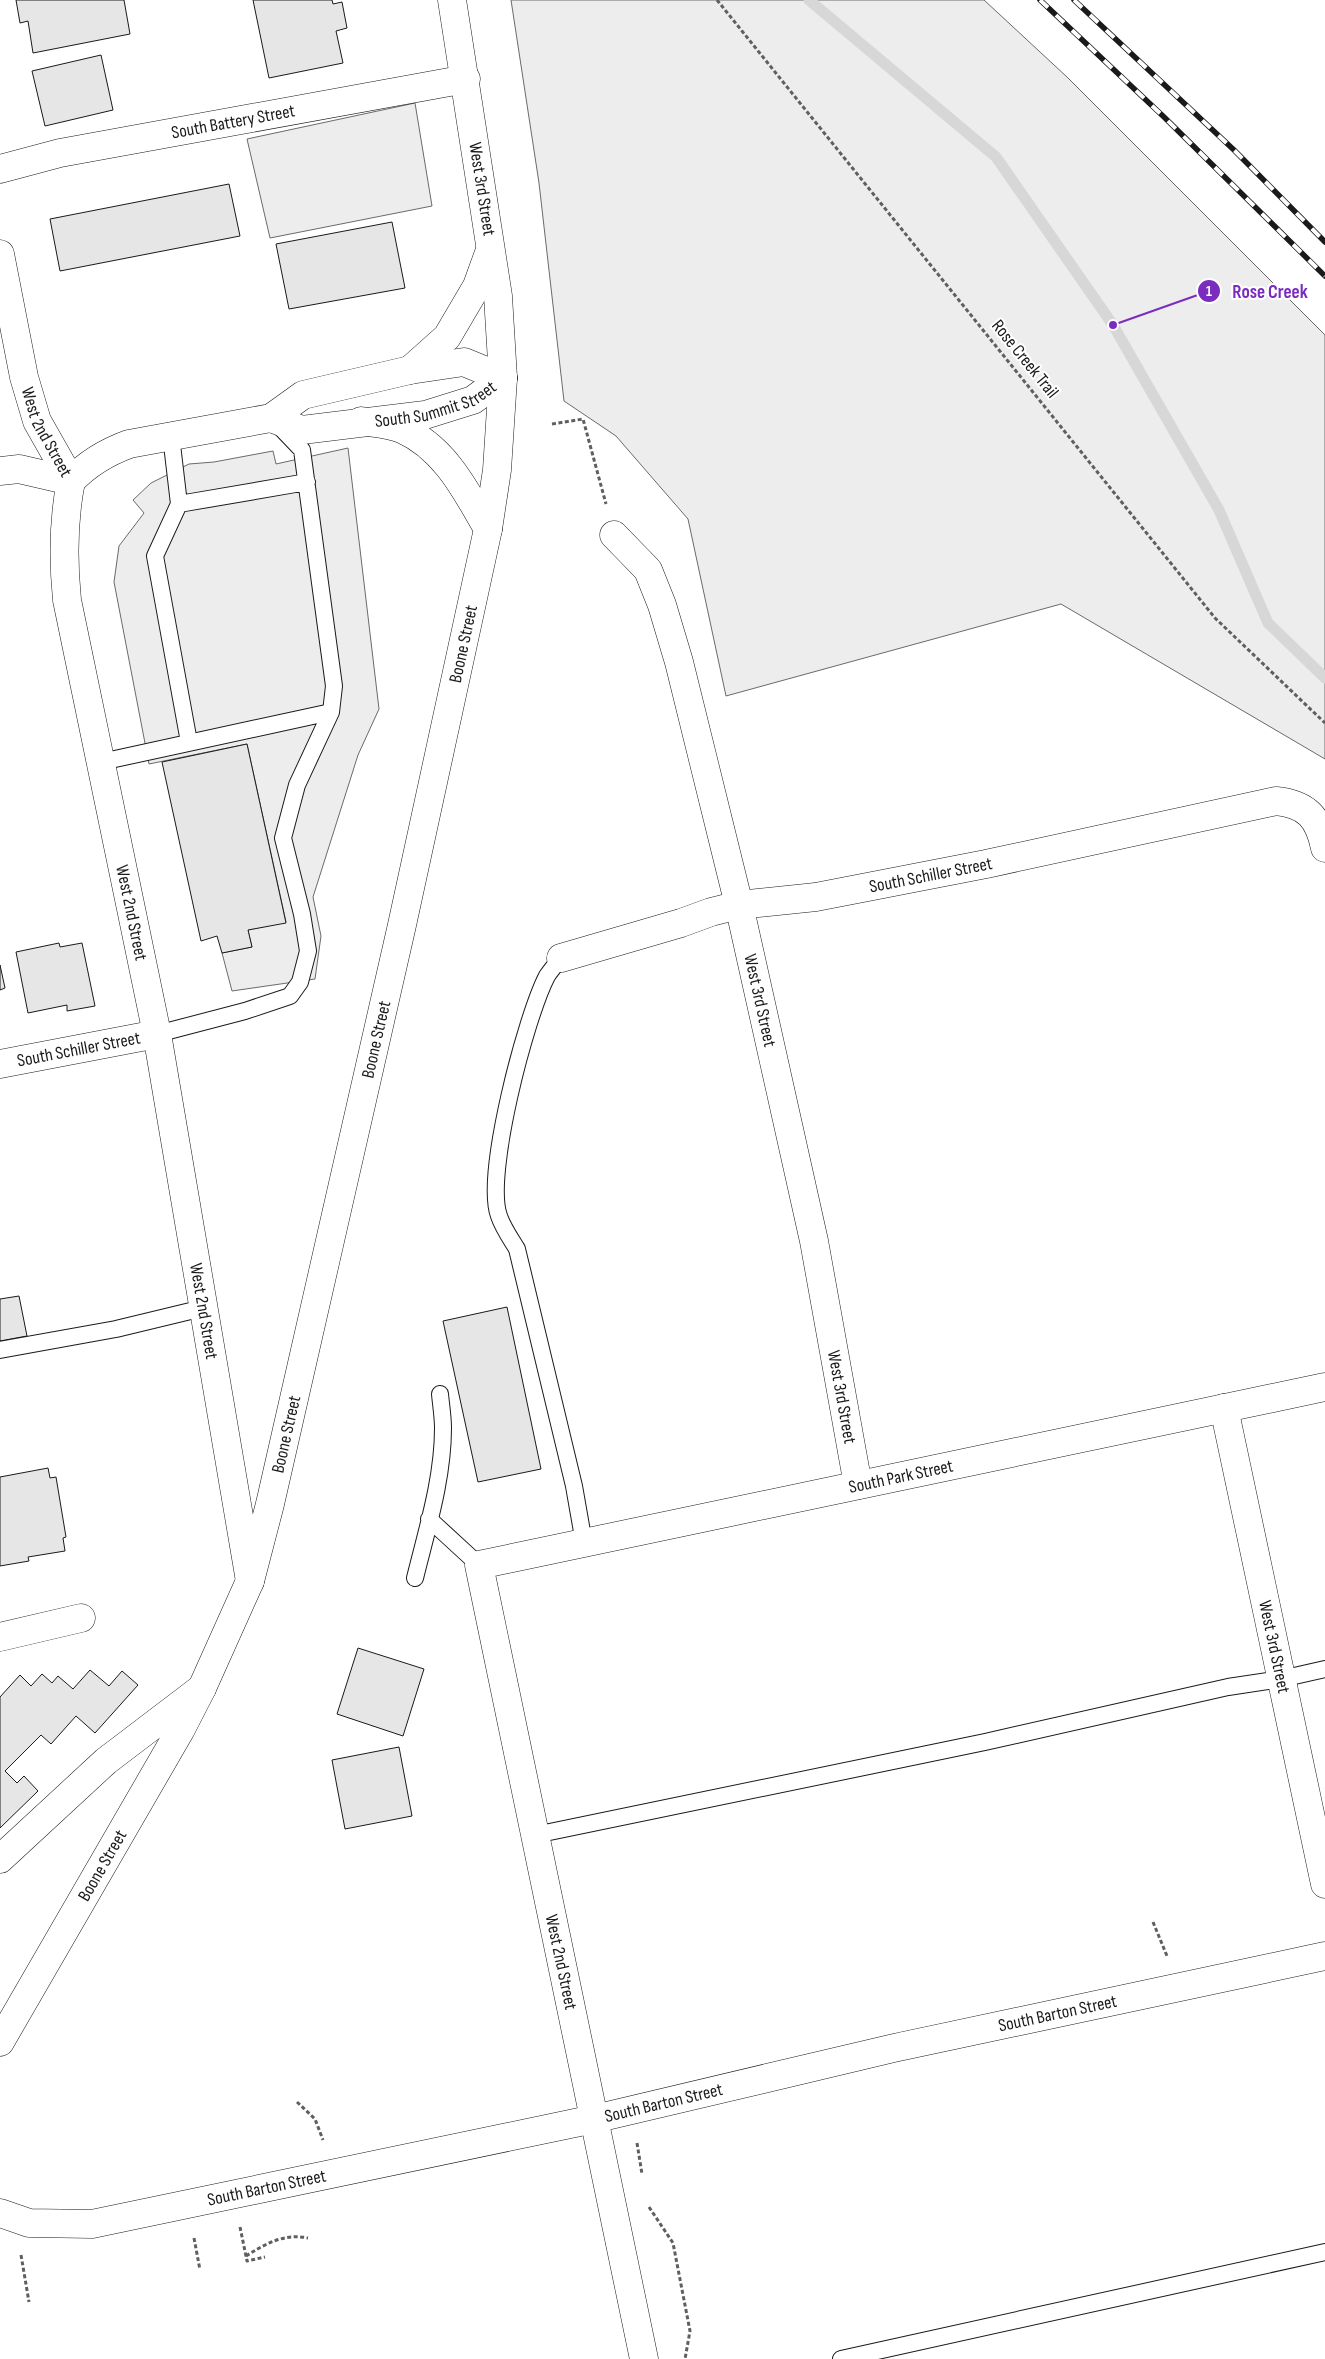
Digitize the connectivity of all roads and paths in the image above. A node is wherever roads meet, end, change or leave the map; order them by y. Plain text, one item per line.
1 (452, 0) edge
2 (717, 0) edge
3 (466, 79) junction
4 (0, 169) edge
5 (491, 246) junction
6 (0, 254) edge
7 (410, 370) junction
8 (503, 378) junction
9 (271, 418) junction
10 (361, 421) junction
11 (552, 424) dead end
12 (171, 436) junction
13 (0, 471) edge
14 (71, 481) junction
15 (307, 482) junction
16 (179, 504) junction
17 (488, 529) junction
18 (614, 534) joint
19 (331, 712) junction
20 (1325, 722) edge
21 (189, 742) junction
22 (101, 762) junction
23 (1325, 848) edge
24 (739, 905) junction
25 (561, 958) joint
26 (157, 1034) junction
27 (0, 1064) edge
28 (203, 1308) junction
29 (0, 1350) edge
30 (1325, 1387) edge
31 (440, 1394) dead end
32 (1224, 1408) junction
33 (858, 1486) junction
34 (429, 1519) junction
35 (584, 1543) junction
36 (479, 1565) junction
37 (415, 1578) dead end
38 (250, 1581) junction
39 (81, 1618) dead end
40 (0, 1637) edge
41 (1325, 1669) edge
42 (1282, 1679) junction
43 (202, 1688) junction
44 (535, 1835) junction
45 (0, 1859) edge
46 (1325, 1884) edge
47 (1325, 1956) edge
48 (0, 2042) edge
49 (297, 2102) dead end
50 (594, 2119) junction
51 (636, 2139) dead end
52 (323, 2140) dead end
53 (644, 2182) dead end
54 (647, 2199) dead end
55 (0, 2214) edge
56 (240, 2227) dead end
57 (194, 2238) dead end
58 (308, 2238) dead end
59 (20, 2252) dead end
60 (1325, 2252) edge
61 (246, 2256) junction
62 (265, 2257) dead end
63 (200, 2270) dead end
64 (29, 2302) dead end
65 (644, 2359) edge
66 (685, 2359) edge
67 (841, 2359) edge

1 - 3 street, West 3rd Street
2 - 20 path, Rose Creek Trail
3 - 4 street, South Battery Street
3 - 5 street, West 3rd Street
5 - 7 street
5 - 8 street, West 3rd Street
6 - 14 street, West 2nd Street
7 - 8 street, South Summit Street
7 - 9 street, South Summit Street
8 - 10 street, South Summit Street
8 - 17 street, Boone Street
9 - 10 street, South Summit Street
9 - 12 street, South Summit Street
9 - 15 lane
10 - 17 street
11 - 18 path
12 - 14 street, South Summit Street
12 - 16 lane
13 - 14 street
14 - 22 street, West 2nd Street
15 - 16 lane
15 - 19 lane
16 - 21 lane
17 - 38 street, Boone Street
18 - 24 street, West 3rd Street
19 - 21 lane
19 - 26 lane
21 - 22 lane
22 - 26 street, West 2nd Street
23 - 24 street, South Schiller Street
24 - 25 street, South Schiller Street
24 - 33 street, West 3rd Street
25 - 35 lane
26 - 27 street, South Schiller Street
26 - 28 street, West 2nd Street
28 - 29 lane
28 - 38 street, West 2nd Street
30 - 32 street, South Park Street
31 - 34 lane
32 - 33 street, South Park Street
32 - 42 street, West 3rd Street
33 - 35 street, South Park Street
34 - 36 lane
34 - 37 lane
35 - 36 street, South Park Street
36 - 44 street, West 2nd Street
38 - 43 street, Boone Street
39 - 40 street
41 - 42 lane
42 - 44 lane
42 - 46 street, West 3rd Street
43 - 45 street, Boone Street
43 - 48 street, Boone Street
44 - 50 street, West 2nd Street
47 - 50 street, South Barton Street
49 - 52 path
50 - 55 street, South Barton Street
50 - 65 street, West 2nd Street
51 - 53 path
54 - 66 path
56 - 61 path
57 - 63 path
58 - 61 path
59 - 64 path
60 - 67 lane
61 - 62 path

